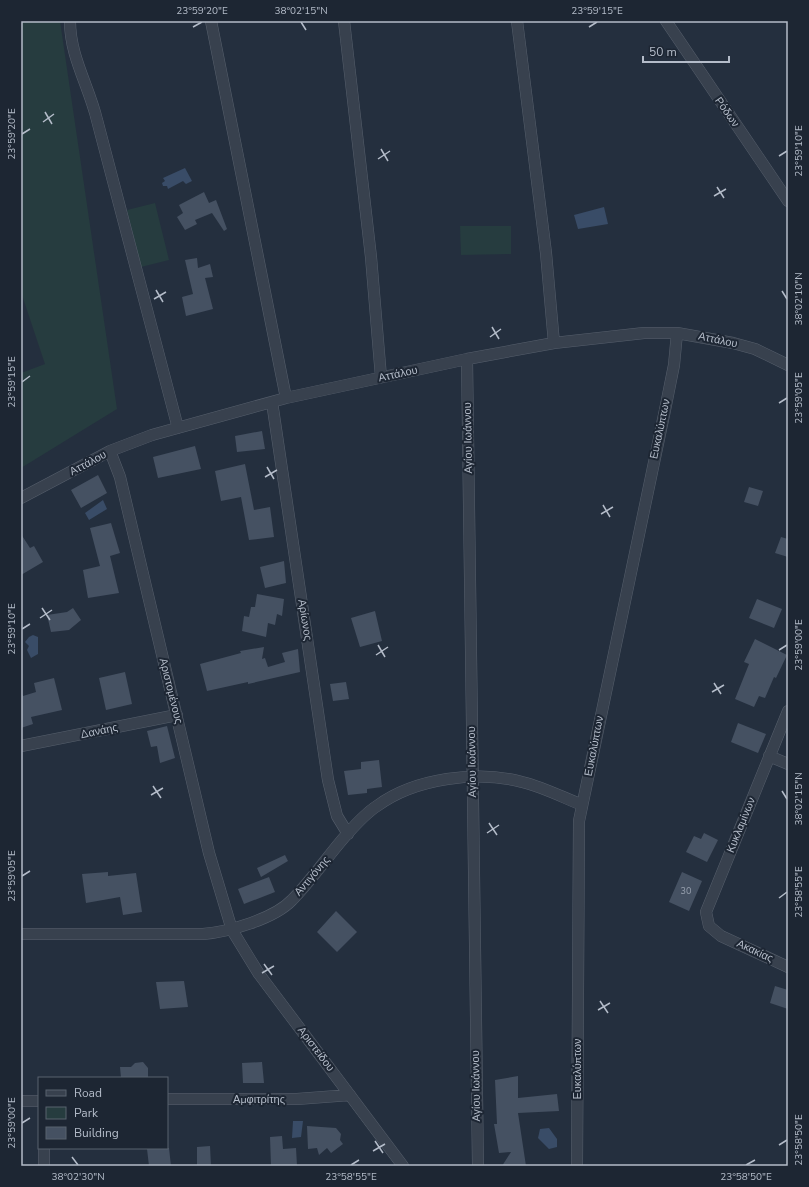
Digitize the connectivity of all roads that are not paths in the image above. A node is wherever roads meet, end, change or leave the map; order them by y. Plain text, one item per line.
1 (70, 21) edge
2 (211, 21) edge
3 (344, 21) edge
4 (517, 21) edge
5 (666, 21) edge
6 (788, 202) edge
7 (677, 333) junction
8 (554, 343) junction
9 (467, 359) junction
10 (788, 365) edge
11 (381, 378) junction
12 (286, 398) junction
13 (272, 402) junction
14 (178, 428) junction
15 (110, 451) junction
16 (21, 498) edge
17 (788, 711) edge
18 (177, 715) junction
19 (21, 746) edge
20 (770, 756) junction
21 (788, 764) edge
22 (472, 776) junction
23 (582, 805) junction
24 (348, 834) junction
25 (232, 930) junction
26 (21, 934) edge
27 (721, 936) joint
28 (788, 967) edge
29 (350, 1095) junction
30 (168, 1099) edge
31 (21, 1101) edge
32 (38, 1101) edge
33 (44, 1149) edge
34 (44, 1166) edge
35 (403, 1166) edge
36 (478, 1166) edge
37 (577, 1166) edge

1 - 14 street
2 - 12 street
3 - 11 street
4 - 8 street
5 - 6 street, Ρόδων
7 - 8 street, Αττάλου
7 - 10 street, Αττάλου
7 - 23 street, Ευκαλύπτων
8 - 9 street, Αττάλου
9 - 11 street, Αττάλου
9 - 22 street, Αγίου Ιωάννου
11 - 12 street, Αττάλου
12 - 13 street, Αττάλου
13 - 14 street, Αττάλου
13 - 24 street, Αρίωνος
14 - 15 street, Αττάλου
15 - 16 street, Αττάλου
15 - 18 street, Αριστομένους
17 - 20 street, Κυκλαμίνων
18 - 19 street, Δανάης
18 - 25 street, Αριστομένους
20 - 21 street
20 - 27 street, Κυκλαμίνων
22 - 23 street, Αντιγόνης
22 - 24 street, Αντιγόνης
22 - 36 street, Αγίου Ιωάννου
23 - 37 street, Ευκαλύπτων
24 - 25 street, Αντιγόνης
25 - 26 street, Αντιγόνης
25 - 29 street, Αριστείδου
27 - 28 street, Ακακίας
29 - 30 street, Αμφιτρίτης
29 - 35 street, Αριστείδου
31 - 32 street
33 - 34 street

